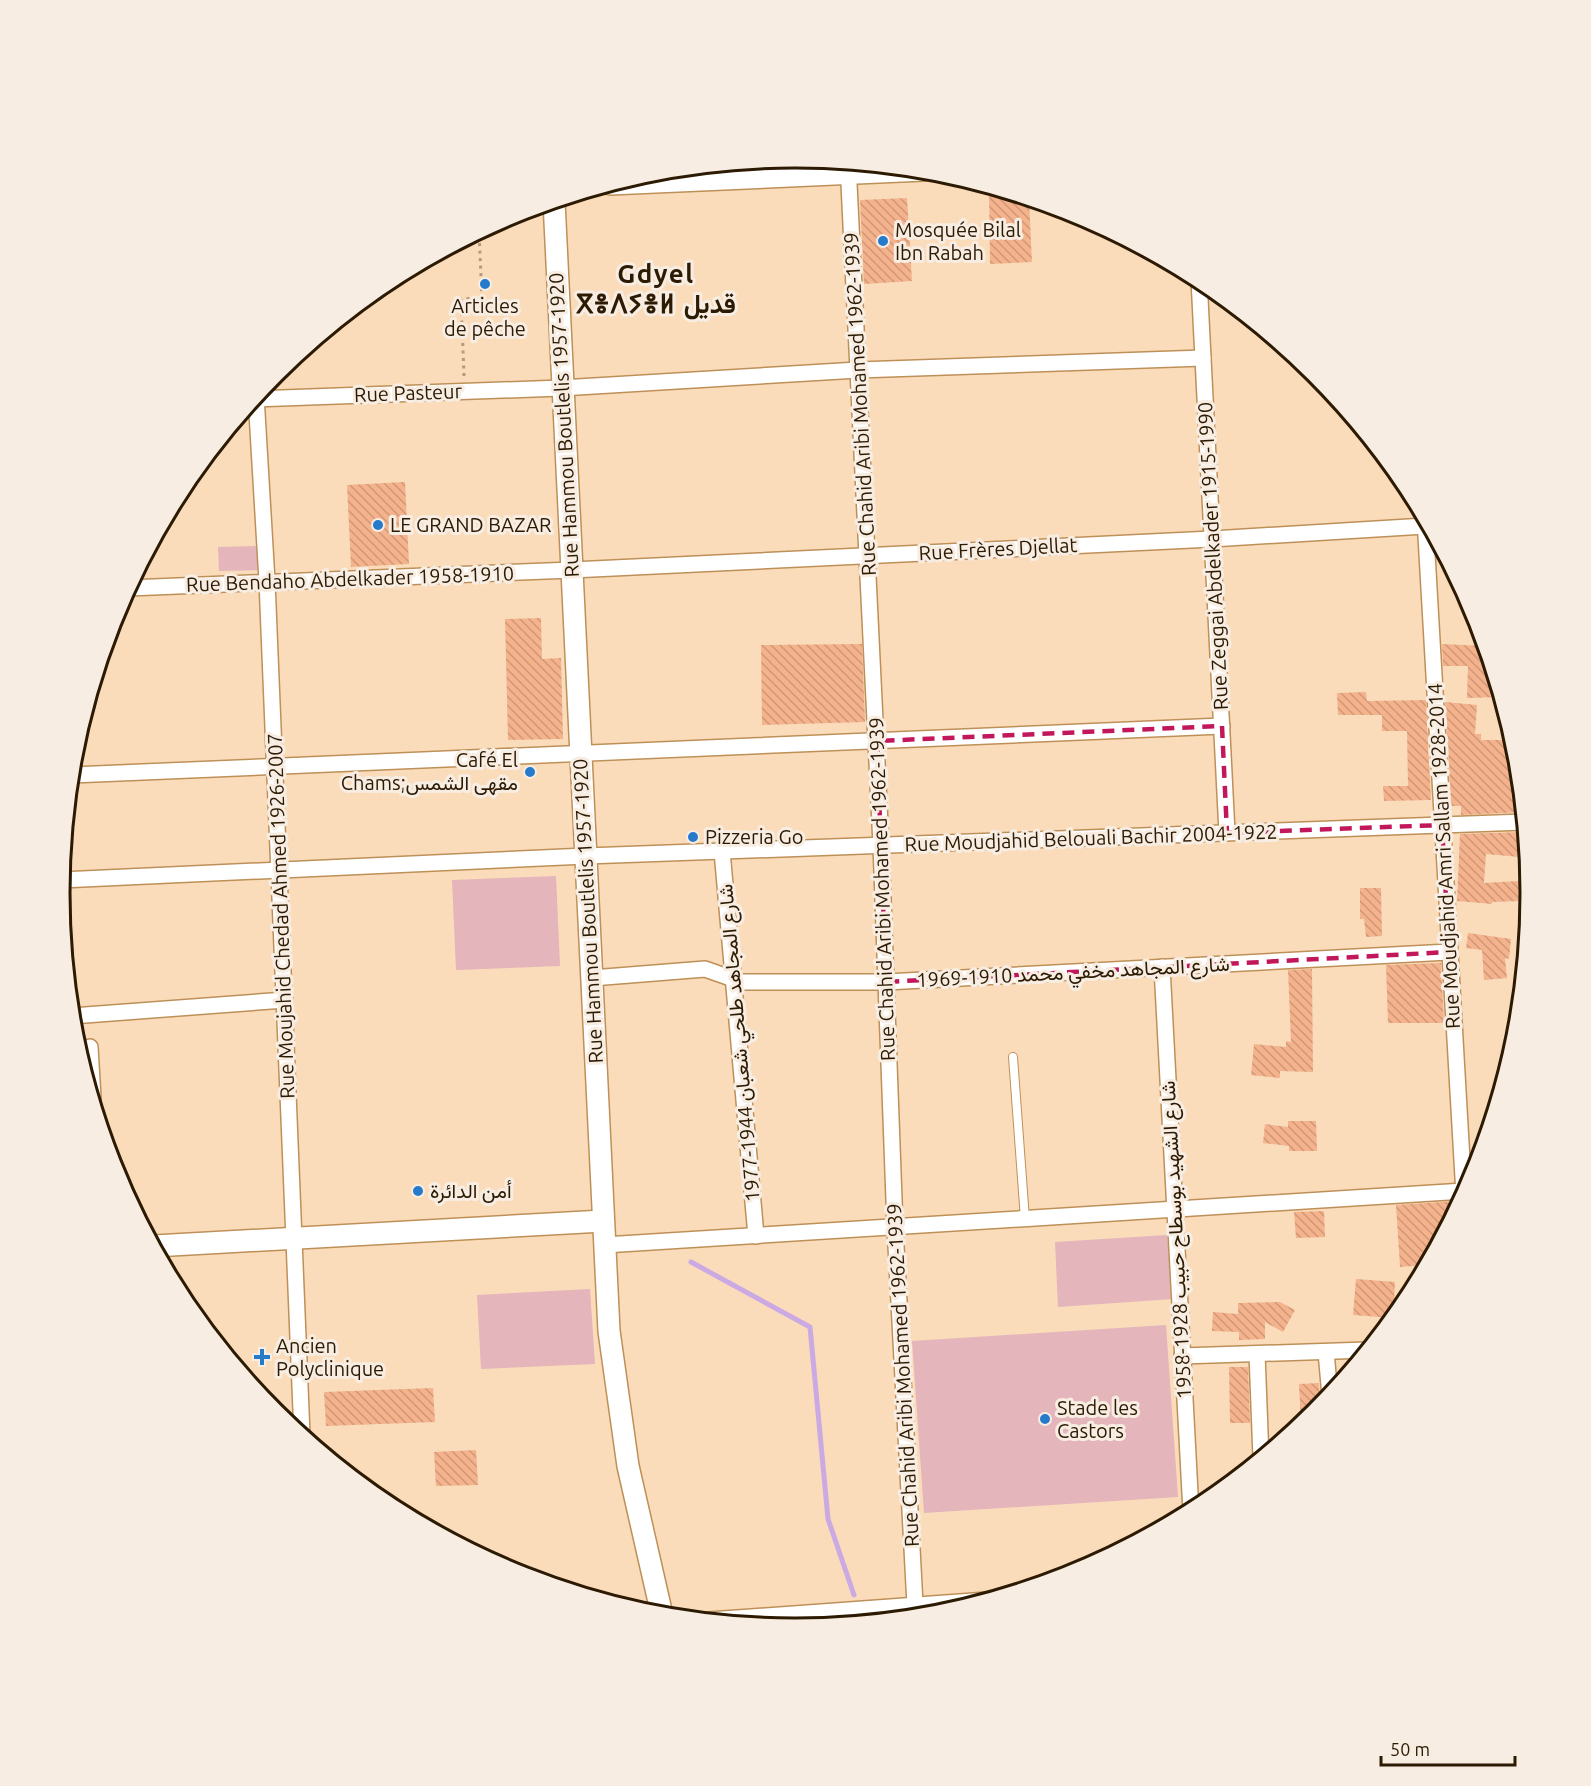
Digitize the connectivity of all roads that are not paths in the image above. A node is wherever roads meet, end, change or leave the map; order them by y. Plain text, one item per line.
1 (823, 169) edge
2 (849, 171) edge
3 (698, 175) edge
4 (554, 209) edge
5 (1200, 291) edge
6 (1203, 358) junction
7 (858, 370) junction
8 (561, 388) junction
9 (266, 398) edge
10 (257, 408) edge
11 (1418, 523) edge
12 (1426, 536) edge
13 (1212, 539) junction
14 (868, 556) junction
15 (572, 570) junction
16 (267, 581) junction
17 (138, 588) edge
18 (1222, 726) junction
19 (877, 741) junction
20 (580, 753) junction
21 (275, 766) junction
22 (81, 775) edge
23 (1517, 822) edge
24 (1442, 825) junction
25 (1227, 832) junction
26 (881, 845) junction
27 (722, 851) junction
28 (586, 856) junction
29 (279, 869) junction
30 (71, 880) edge
31 (1449, 952) junction
32 (1162, 967) junction
33 (592, 978) junction
34 (733, 978) junction
35 (886, 982) junction
36 (285, 1000) junction
37 (81, 1015) edge
38 (90, 1047) dead end
39 (1013, 1057) dead end
40 (91, 1064) edge
41 (1463, 1175) edge
42 (1455, 1194) edge
43 (1175, 1209) junction
44 (1025, 1219) junction
45 (603, 1221) junction
46 (895, 1227) junction
47 (756, 1236) junction
48 (295, 1238) junction
49 (604, 1245) junction
50 (163, 1246) edge
51 (1358, 1350) edge
52 (1326, 1352) junction
53 (1257, 1354) junction
54 (1182, 1356) junction
55 (1329, 1384) edge
56 (302, 1423) edge
57 (1261, 1449) edge
58 (1190, 1501) edge
59 (940, 1603) edge
60 (660, 1605) edge
61 (915, 1605) junction
62 (758, 1616) edge

1 - 3 main road
2 - 7 street, Rue Chahid Aribi Mohamed 1962-1939
4 - 8 main road, Rue Hammou Boutlelis 1957-1920
5 - 6 street, Rue Zeggai Abdelkader 1915-1990
6 - 7 street, Rue Pasteur
6 - 13 street, Rue Zeggai Abdelkader 1915-1990
7 - 8 street, Rue Pasteur
7 - 14 street, Rue Chahid Aribi Mohamed 1962-1939
8 - 9 street, Rue Pasteur
8 - 15 main road, Rue Hammou Boutlelis 1957-1920
10 - 16 street, Rue Moujahid Chedad Ahmed 1926-2007
11 - 13 street, Rue Frères Djellat
12 - 24 street, Rue Moudjahid Amri Sallam 1928-2014
13 - 14 street, Rue Frères Djellat
13 - 18 street, Rue Zeggai Abdelkader 1915-1990
14 - 15 street, Rue Frères Djellat
14 - 19 street, Rue Chahid Aribi Mohamed 1962-1939
15 - 16 street, Rue Bendaho Abdelkader 1958-1910
15 - 20 main road, Rue Hammou Boutlelis 1957-1920
16 - 17 street, Rue Bendaho Abdelkader 1958-1910
16 - 21 street, Rue Moujahid Chedad Ahmed 1926-2007
18 - 19 street
18 - 25 street, Rue Zeggai Abdelkader 1915-1990
19 - 20 street
19 - 26 street, Rue Chahid Aribi Mohamed 1962-1939
20 - 21 street
20 - 28 main road, Rue Hammou Boutlelis 1957-1920
21 - 22 street
21 - 29 street, Rue Moujahid Chedad Ahmed 1926-2007
23 - 24 street, Rue Moudjahid Belouali Bachir 2004-1922
24 - 25 street, Rue Moudjahid Belouali Bachir 2004-1922
24 - 31 street, Rue Moudjahid Amri Sallam 1928-2014
25 - 26 street, Rue Moudjahid Belouali Bachir 2004-1922
26 - 27 street, Rue Moudjahid Belouali Bachir 2004-1922
26 - 35 street, Rue Chahid Aribi Mohamed 1962-1939
27 - 28 street, Rue Moudjahid Belouali Bachir 2004-1922
27 - 34 street, شارع المجاهد طلحي شعبان 1944-1977
28 - 29 street, Rue Moudjahid Belouali Bachir 2004-1922
28 - 33 main road, Rue Hammou Boutlelis 1957-1920
29 - 30 street, Rue Moudjahid Belouali Bachir 2004-1922
29 - 36 street, Rue Moujahid Chedad Ahmed 1926-2007
31 - 32 street, شارع المجاهد مخفي محمد 1910-1969
31 - 41 street, Rue Moudjahid Amri Sallam 1928-2014
32 - 35 street, شارع المجاهد مخفي محمد 1910-1969
32 - 43 street, شارع الشهيد بوسطاح حبيب 1928-1958
33 - 34 street, شارع المجاهد مخفي محمد 1910-1969
33 - 45 main road, Rue Hammou Boutlelis 1957-1920
34 - 35 street, شارع المجاهد مخفي محمد 1910-1969
34 - 47 street, شارع المجاهد طلحي شعبان 1944-1977
35 - 46 street, Rue Chahid Aribi Mohamed 1962-1939
36 - 37 street
36 - 48 street, Rue Moujahid Chedad Ahmed 1926-2007
38 - 40 street
39 - 44 lane
42 - 43 street
43 - 44 street
43 - 54 street, شارع الشهيد بوسطاح حبيب 1928-1958
44 - 46 street
45 - 48 main road
45 - 49 main road, Rue Hammou Boutlelis 1957-1920
46 - 47 street
46 - 61 street, Rue Chahid Aribi Mohamed 1962-1939
47 - 49 street
48 - 50 main road
48 - 56 street, Rue Moujahid Chedad Ahmed 1926-2007
49 - 60 main road, Rue Hammou Boutlelis 1957-1920
51 - 52 street
52 - 53 street
52 - 55 street
53 - 54 street
53 - 57 street
54 - 58 street, شارع الشهيد بوسطاح حبيب 1928-1958
59 - 61 street
61 - 62 street

